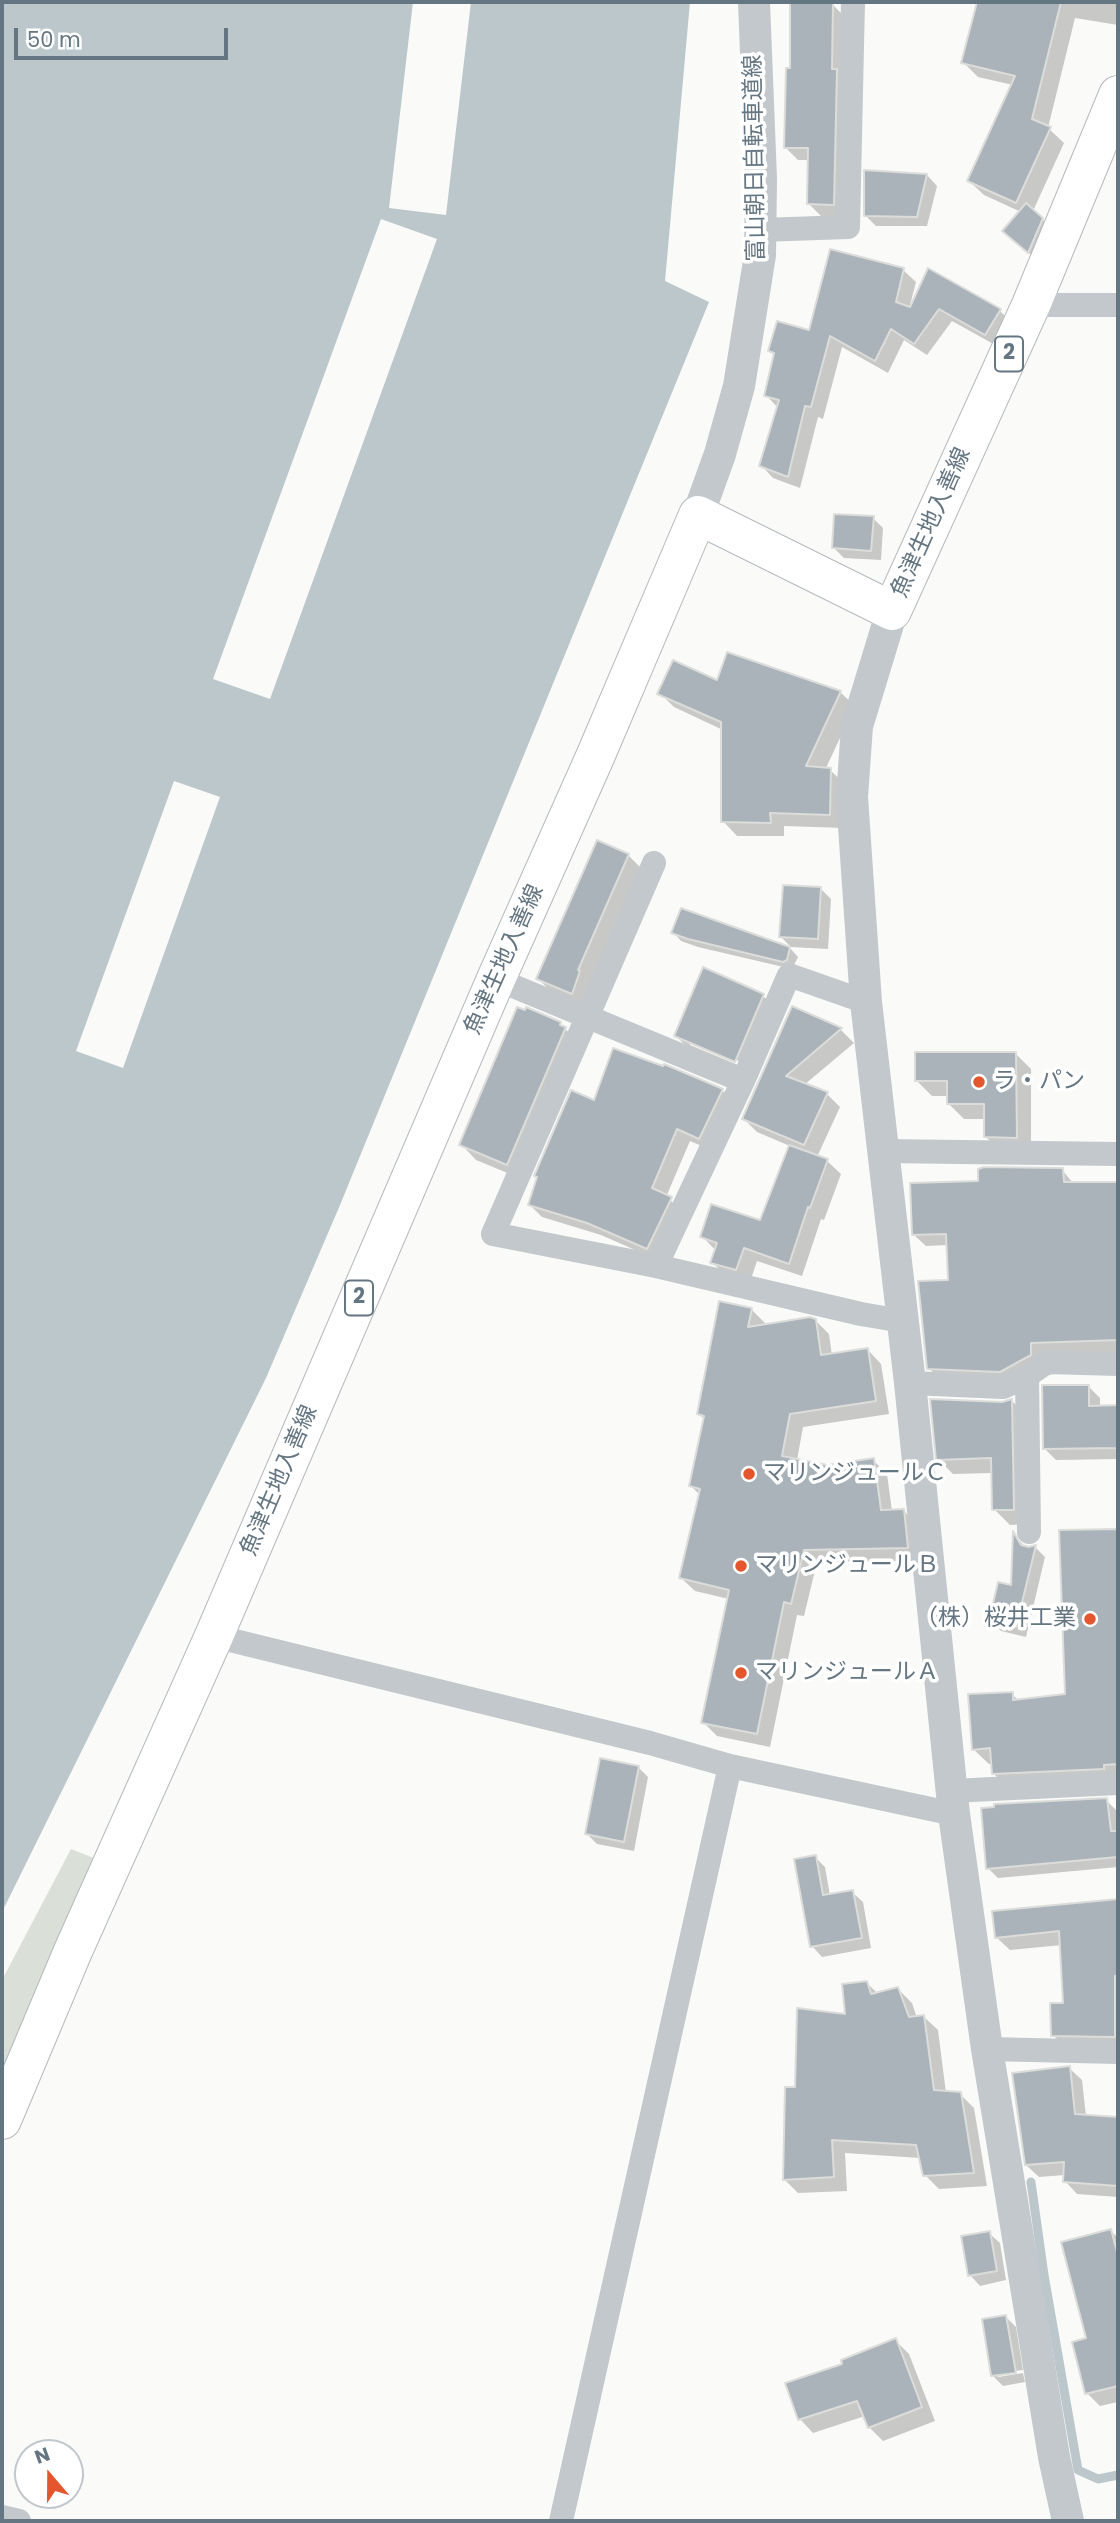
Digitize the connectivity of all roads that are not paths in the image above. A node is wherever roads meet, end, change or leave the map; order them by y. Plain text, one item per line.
1 (754, 2) edge
2 (853, 2) edge
3 (1118, 95) edge
4 (760, 230) junction
5 (1031, 304) junction
6 (1118, 305) edge
7 (698, 515) junction
8 (892, 611) junction
9 (654, 863) dead end
10 (496, 979) junction
11 (866, 1002) junction
12 (588, 1017) junction
13 (743, 1081) junction
14 (882, 1151) junction
15 (1118, 1154) edge
16 (656, 1266) junction
17 (902, 1321) junction
18 (1118, 1364) edge
19 (1027, 1376) junction
20 (910, 1383) junction
21 (1029, 1532) dead end
22 (215, 1636) junction
23 (730, 1766) junction
24 (1118, 1783) edge
25 (952, 1802) junction
26 (987, 2049) junction
27 (1118, 2052) edge
28 (2, 2120) edge
29 (2, 2517) edge
30 (19, 2521) edge
31 (561, 2521) edge
32 (1068, 2521) edge

1 - 4 street, 富山朝日自転車道線
2 - 4 street
3 - 5 main road, 魚津生地入善線 / 2
4 - 7 street, 富山朝日自転車道線
5 - 6 street
5 - 8 main road, 魚津生地入善線 / 2
7 - 8 main road, 魚津生地入善線
7 - 10 main road, 魚津生地入善線 / 2
8 - 11 street
9 - 12 street
10 - 12 street
10 - 22 main road, 魚津生地入善線 / 2
11 - 13 street
11 - 14 street
12 - 13 street
12 - 16 street
13 - 16 street
14 - 15 street
14 - 17 street
16 - 17 street
17 - 20 street
18 - 19 street
19 - 20 street
19 - 21 street
20 - 25 street
22 - 23 street
22 - 28 main road, 魚津生地入善線 / 2
23 - 25 street
23 - 31 street
24 - 25 street
25 - 26 street
26 - 27 street
26 - 32 street
29 - 30 street

